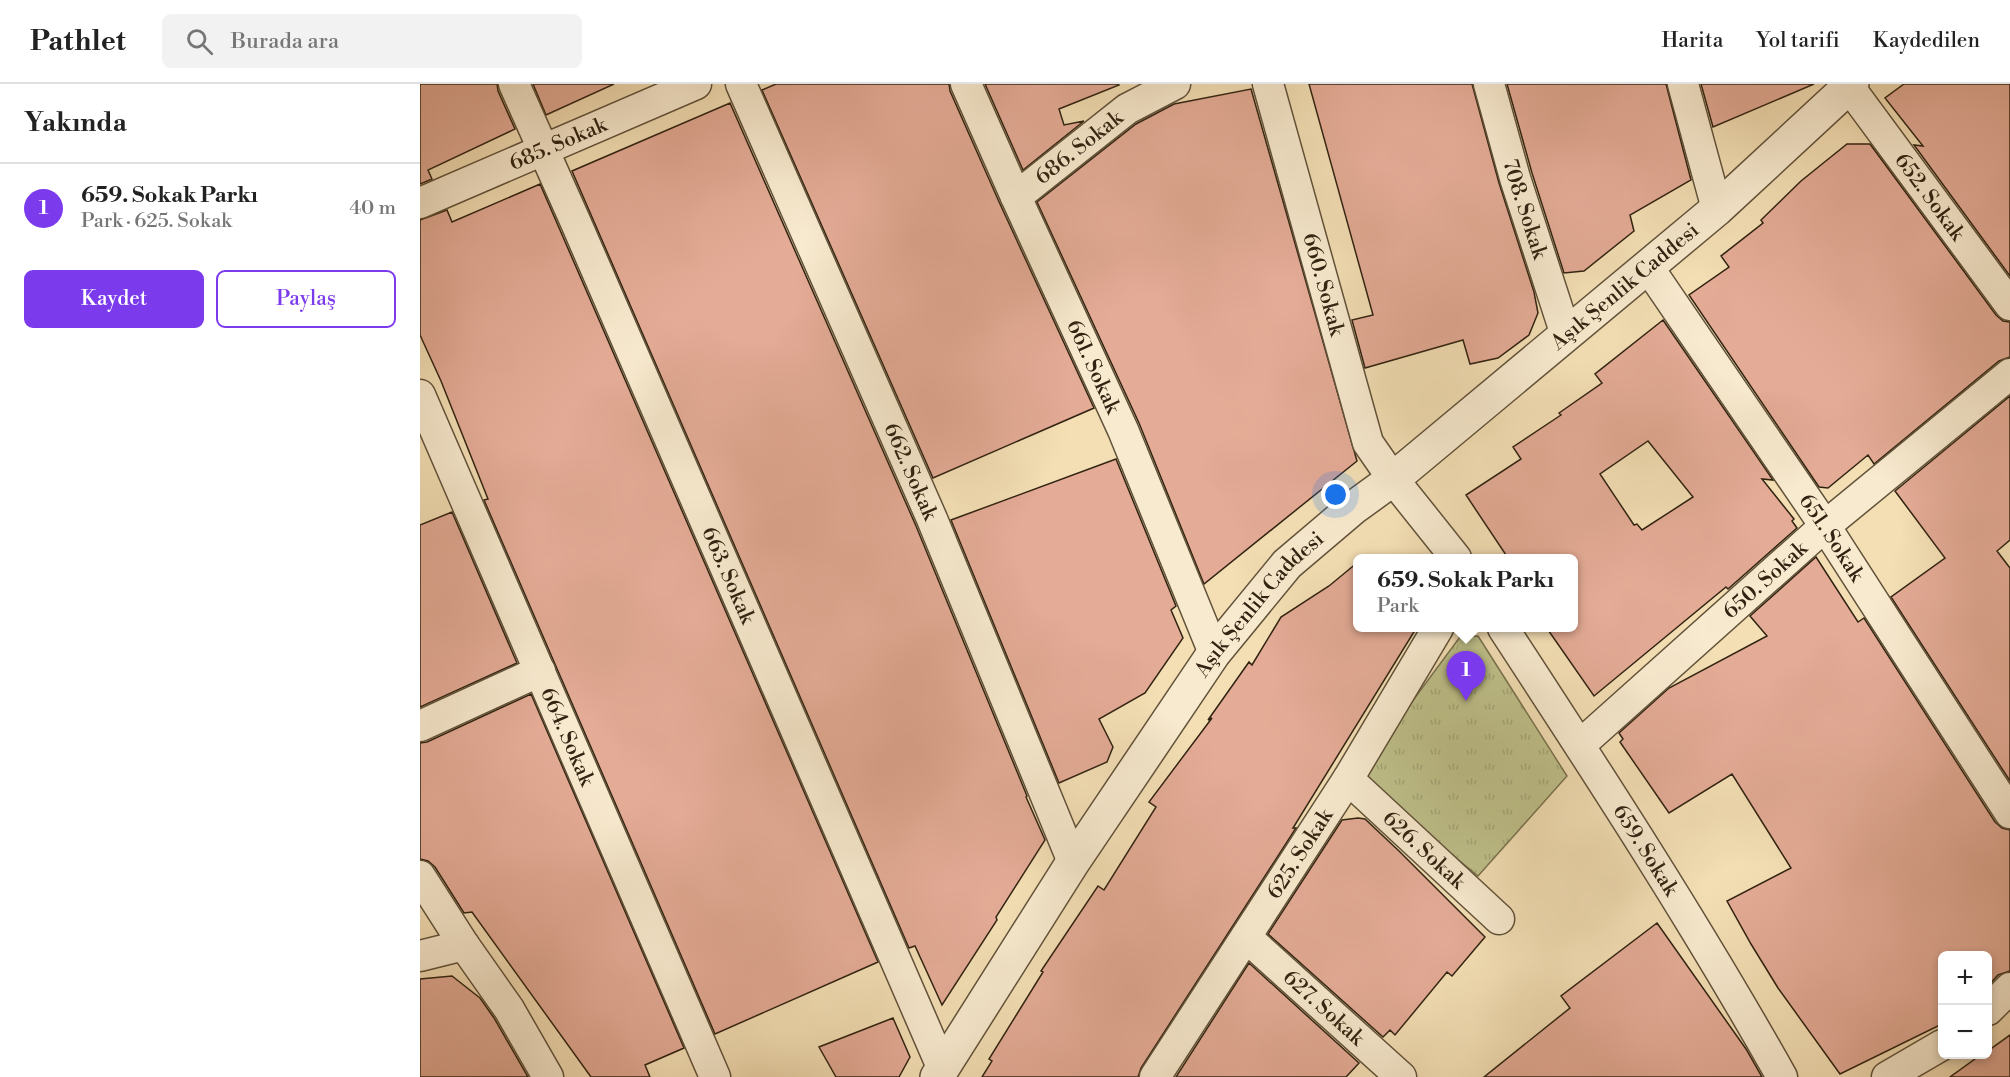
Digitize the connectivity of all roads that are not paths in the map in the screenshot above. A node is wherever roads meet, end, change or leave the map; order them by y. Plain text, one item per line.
1 (513, 84) edge
2 (696, 84) edge
3 (741, 84) edge
4 (966, 84) edge
5 (1175, 84) edge
6 (1268, 84) edge
7 (1489, 84) edge
8 (1683, 84) edge
9 (1849, 85) edge
10 (543, 148) junction
11 (1016, 197) junction
12 (420, 203) edge
13 (1717, 209) junction
14 (1648, 267) junction
15 (2010, 305) edge
16 (1566, 335) junction
17 (2010, 374) edge
18 (420, 395) edge
19 (1393, 479) junction
20 (1825, 526) junction
21 (1453, 554) edge
22 (1435, 632) edge
23 (1506, 632) edge
24 (1214, 653) junction
25 (540, 671) junction
26 (420, 726) edge
27 (1580, 745) junction
28 (1348, 779) junction
29 (2010, 813) edge
30 (1073, 862) junction
31 (420, 876) edge
32 (1499, 919) dead end
33 (1246, 936) junction
34 (464, 945) junction
35 (420, 956) edge
36 (2010, 988) edge
37 (1992, 1006) edge
38 (1938, 1047) edge
39 (939, 1072) edge
40 (707, 1074) edge
41 (1159, 1075) edge
42 (548, 1077) edge
43 (1401, 1077) edge
44 (1782, 1077) edge
45 (1887, 1077) edge

1 - 10 street, 663. Sokak
2 - 10 street, 685. Sokak
3 - 30 street, 662. Sokak
4 - 11 street, 661. Sokak
5 - 11 street, 686. Sokak
6 - 19 street, 660. Sokak
7 - 16 street, 708. Sokak
8 - 13 street
9 - 13 street, Aşık Şenlik Caddesi
9 - 15 street, 652. Sokak
10 - 12 street, 685. Sokak
10 - 39 street, 663. Sokak
11 - 24 street, 661. Sokak
13 - 14 street, Aşık Şenlik Caddesi
14 - 16 street, Aşık Şenlik Caddesi
14 - 20 street, 651. Sokak
16 - 19 street, Aşık Şenlik Caddesi
17 - 20 street, 650. Sokak
18 - 25 street, 664. Sokak
19 - 21 street
19 - 24 street, Aşık Şenlik Caddesi
20 - 27 street, 650. Sokak
20 - 29 street, 651. Sokak
22 - 28 street, 625. Sokak
23 - 27 street, 659. Sokak
24 - 30 street, Aşık Şenlik Caddesi
25 - 26 street
25 - 40 street, 664. Sokak
27 - 44 street, 659. Sokak
28 - 32 street, 626. Sokak
28 - 33 street, 625. Sokak
30 - 39 street, Aşık Şenlik Caddesi
31 - 34 street
33 - 41 street, 625. Sokak
33 - 43 street, 627. Sokak
34 - 35 street
34 - 42 street
36 - 37 street
38 - 45 street

